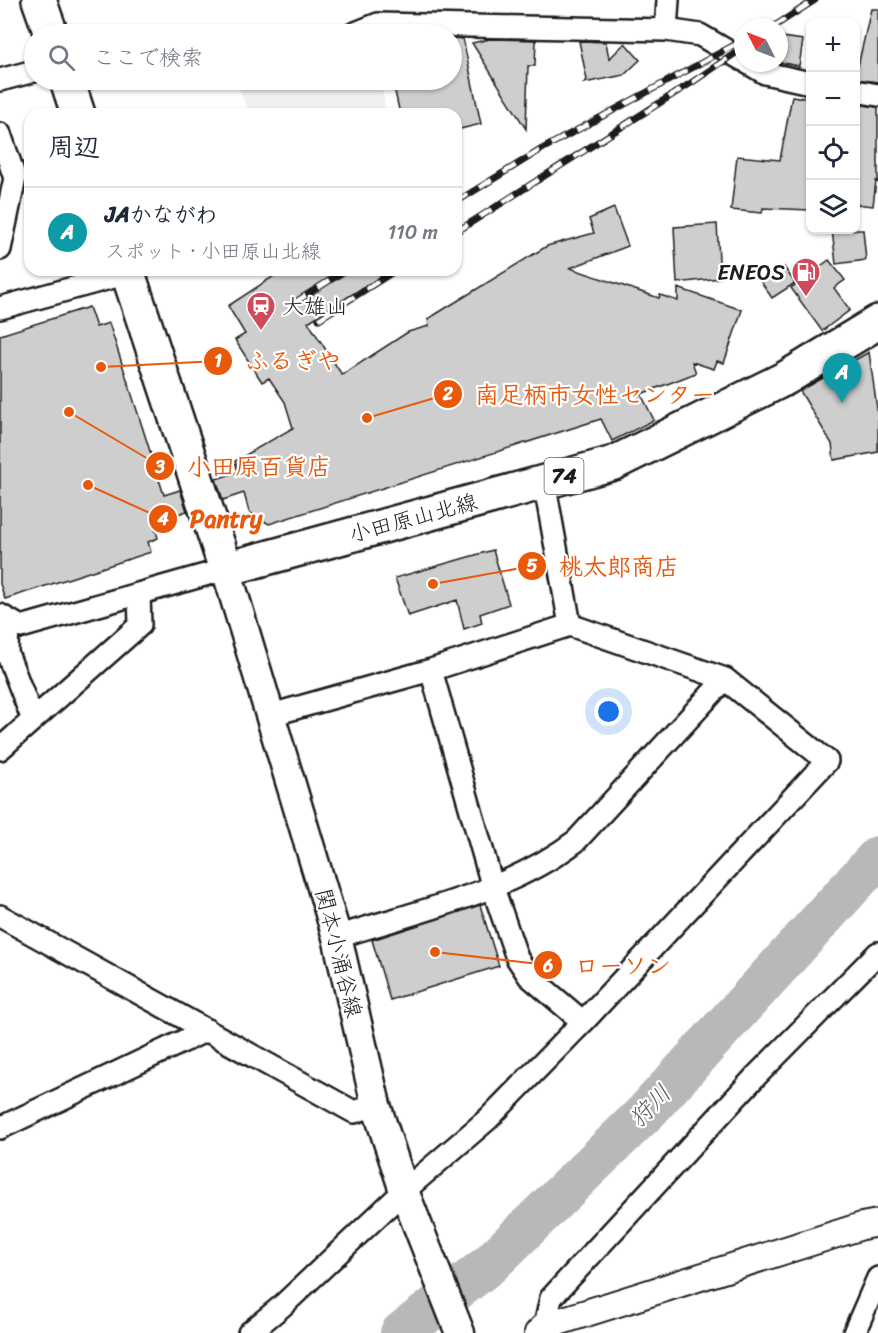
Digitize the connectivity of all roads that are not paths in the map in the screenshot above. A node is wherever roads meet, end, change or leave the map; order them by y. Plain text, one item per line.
1 (39, 0) edge
2 (668, 0) edge
3 (47, 24) edge
4 (462, 26) edge
5 (666, 30) junction
6 (734, 55) edge
7 (765, 72) edge
8 (24, 74) edge
9 (0, 80) edge
10 (806, 82) edge
11 (70, 90) edge
12 (860, 92) edge
13 (878, 95) edge
14 (76, 108) edge
15 (0, 134) edge
16 (0, 249) edge
17 (114, 276) edge
18 (129, 276) edge
19 (0, 308) edge
20 (878, 322) edge
21 (544, 482) junction
22 (226, 569) junction
23 (139, 594) junction
24 (4, 617) edge
25 (570, 625) junction
26 (431, 670) junction
27 (725, 679) junction
28 (271, 715) junction
29 (33, 720) junction
30 (0, 749) edge
31 (493, 888) junction
32 (0, 916) edge
33 (337, 937) junction
34 (878, 953) edge
35 (583, 1022) junction
36 (207, 1030) junction
37 (376, 1105) junction
38 (0, 1128) edge
39 (406, 1196) junction
40 (878, 1222) edge
41 (878, 1278) edge
42 (542, 1330) edge
43 (249, 1333) edge
44 (460, 1333) edge
45 (854, 1333) edge

1 - 3 main road
2 - 5 street
4 - 5 street
5 - 6 street
7 - 10 street
8 - 9 street
11 - 14 main road
12 - 13 street
15 - 16 street
17 - 19 street
18 - 22 main road
20 - 21 main road, 小田原山北線 / 74
21 - 22 main road, 小田原山北線 / 74
21 - 25 street
22 - 23 street
22 - 28 main road, 関本小涌谷線
23 - 24 street
23 - 29 street
24 - 29 street
25 - 26 street
25 - 27 street
26 - 28 street
26 - 31 street
27 - 31 street
27 - 35 street
28 - 33 main road, 関本小涌谷線
29 - 30 street
31 - 33 street
31 - 35 street
32 - 36 street
33 - 37 main road, 関本小涌谷線
34 - 42 street
35 - 39 street
36 - 37 street
36 - 38 street
37 - 39 main road, 関本小涌谷線
39 - 43 street
39 - 44 main road, 関本小涌谷線
40 - 42 street
41 - 45 street

